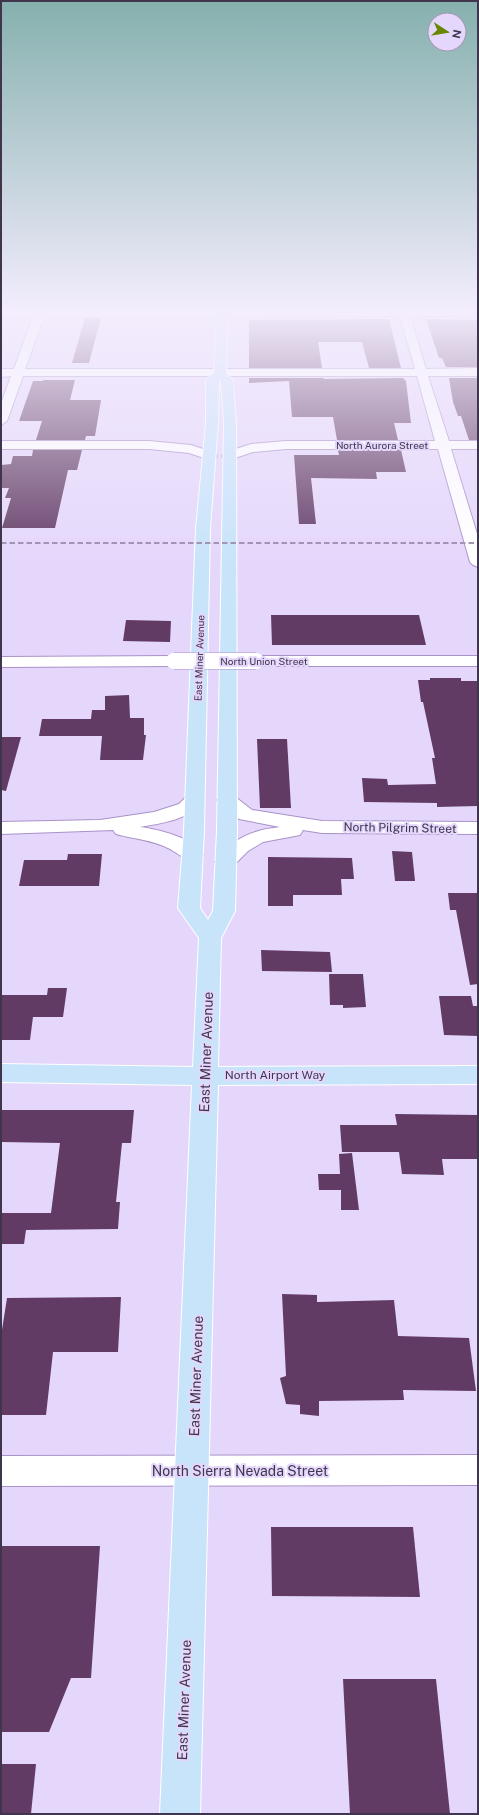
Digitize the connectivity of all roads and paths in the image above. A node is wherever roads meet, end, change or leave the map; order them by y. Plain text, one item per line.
1 (10, 395) edge
2 (212, 395) edge
3 (228, 395) edge
4 (429, 395) edge
5 (1, 421) edge
6 (211, 433) junction
7 (230, 434) junction
8 (1, 445) edge
9 (149, 445) junction
10 (286, 445) junction
11 (478, 445) edge
12 (444, 446) junction
13 (210, 456) junction
14 (229, 456) junction
15 (478, 562) edge
16 (478, 661) edge
17 (1, 662) edge
18 (194, 800) junction
19 (227, 800) junction
20 (100, 826) junction
21 (322, 827) junction
22 (1, 828) edge
23 (478, 828) edge
24 (193, 855) junction
25 (226, 862) junction
26 (210, 938) junction
27 (1, 1073) edge
28 (478, 1075) edge
29 (206, 1076) junction
30 (478, 1470) edge
31 (1, 1471) edge
32 (192, 1471) junction
33 (180, 1814) edge

1 - 5 street
2 - 6 main road, East Miner Avenue
3 - 7 main road, East Miner Avenue
4 - 12 street
6 - 9 street
6 - 13 main road, East Miner Avenue
7 - 10 street, North Aurora Street
7 - 14 main road, East Miner Avenue
8 - 9 street
9 - 13 street
10 - 12 street, North Aurora Street
10 - 14 street, North Aurora Street
11 - 12 street, North Aurora Street
12 - 15 street
13 - 18 main road, East Miner Avenue
14 - 19 main road, East Miner Avenue
16 - 17 street, North Union Street, bridge
18 - 20 street
18 - 24 main road, East Miner Avenue
19 - 21 street, North Pilgrim Street
19 - 25 main road, East Miner Avenue
20 - 22 street
20 - 24 street
21 - 23 street, North Pilgrim Street
21 - 25 street, North Pilgrim Street
24 - 26 main road, East Miner Avenue
25 - 26 main road, East Miner Avenue
26 - 29 main road, East Miner Avenue
27 - 29 main road, North Airport Way
28 - 29 main road, North Airport Way
29 - 32 main road, East Miner Avenue
30 - 32 street, North Sierra Nevada Street
31 - 32 street, North Sierra Nevada Street
32 - 33 main road, East Miner Avenue

